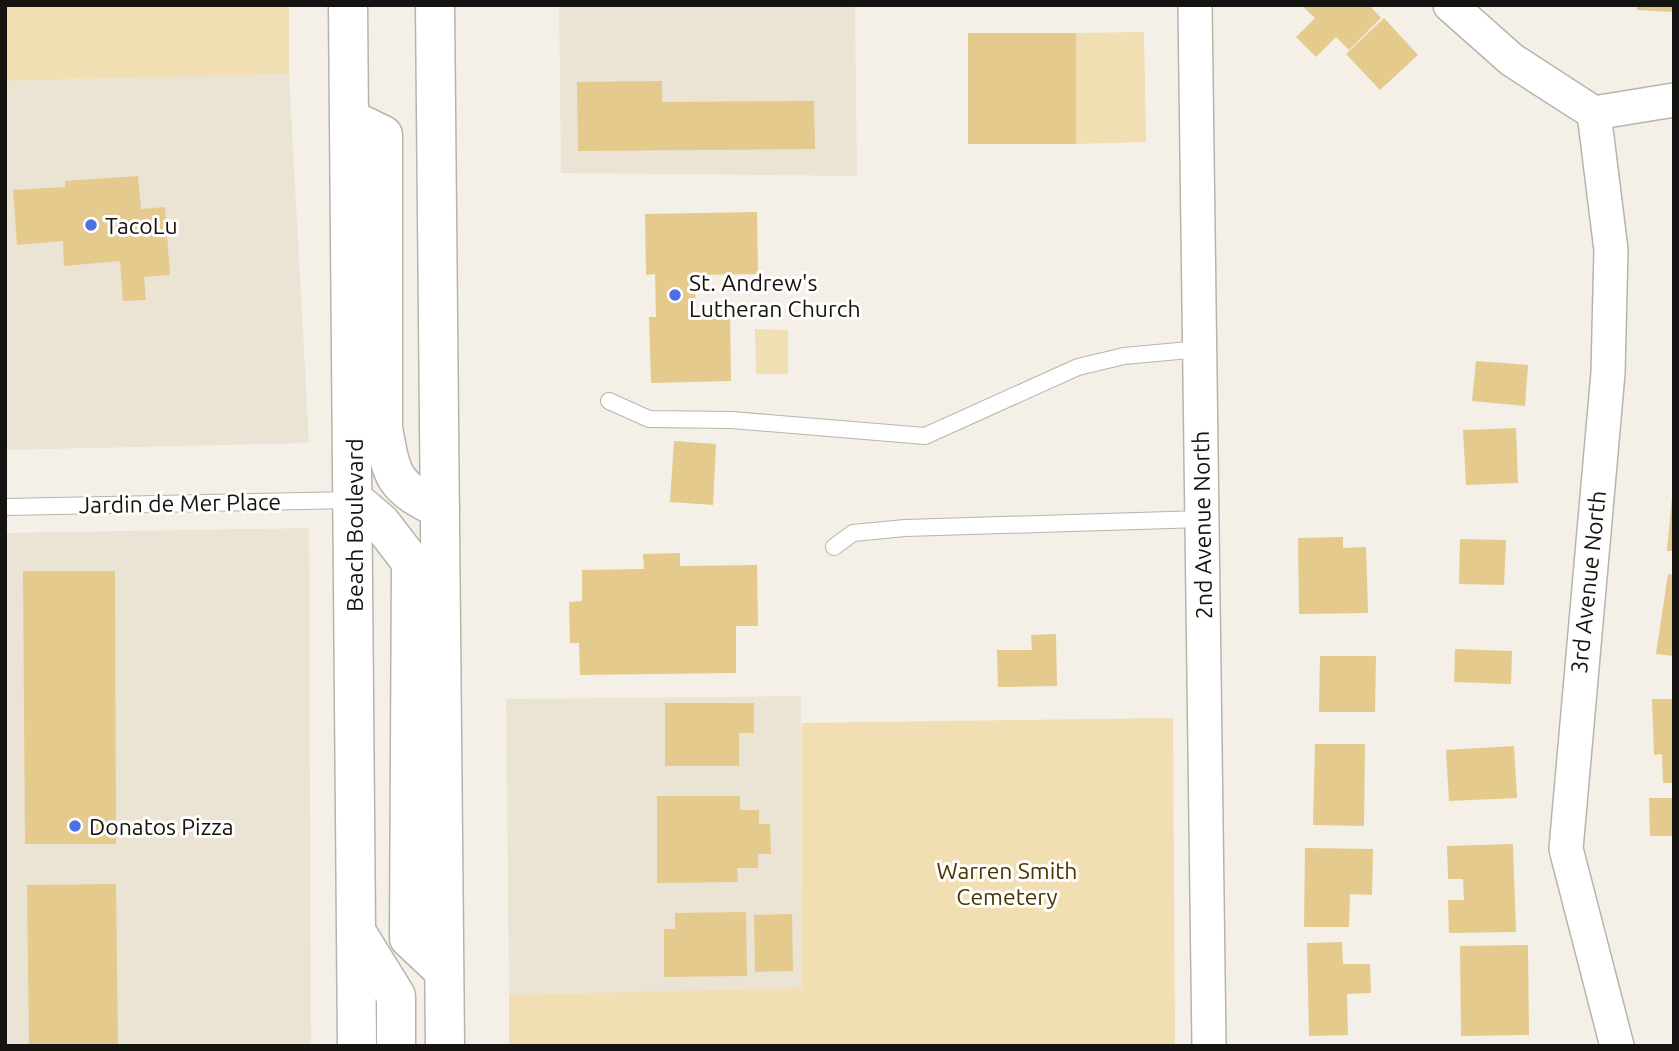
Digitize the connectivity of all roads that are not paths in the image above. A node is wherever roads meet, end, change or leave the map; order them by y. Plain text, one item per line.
1 (348, 5) edge
2 (435, 5) edge
3 (1195, 5) edge
4 (1450, 5) edge
5 (1674, 100) edge
6 (1594, 113) junction
7 (350, 119) junction
8 (1200, 349) junction
9 (609, 401) dead end
10 (354, 500) junction
11 (5, 507) edge
12 (440, 509) junction
13 (1202, 519) junction
14 (834, 547) dead end
15 (356, 931) junction
16 (444, 971) junction
17 (357, 1046) edge
18 (396, 1046) edge
19 (445, 1046) edge
20 (1209, 1046) edge
21 (1617, 1046) edge

1 - 7 highway, Beach Boulevard
2 - 12 highway
3 - 8 street, 2nd Avenue North
4 - 6 street
5 - 6 street
6 - 21 street, 3rd Avenue North
7 - 10 highway, Beach Boulevard
7 - 12 highway
8 - 9 lane
8 - 13 street, 2nd Avenue North
10 - 11 lane, Jardin de Mer Place
10 - 15 highway, Beach Boulevard
10 - 16 highway
12 - 16 highway
13 - 14 lane
13 - 20 street, 2nd Avenue North
15 - 17 highway, Beach Boulevard
15 - 18 highway
16 - 19 highway

